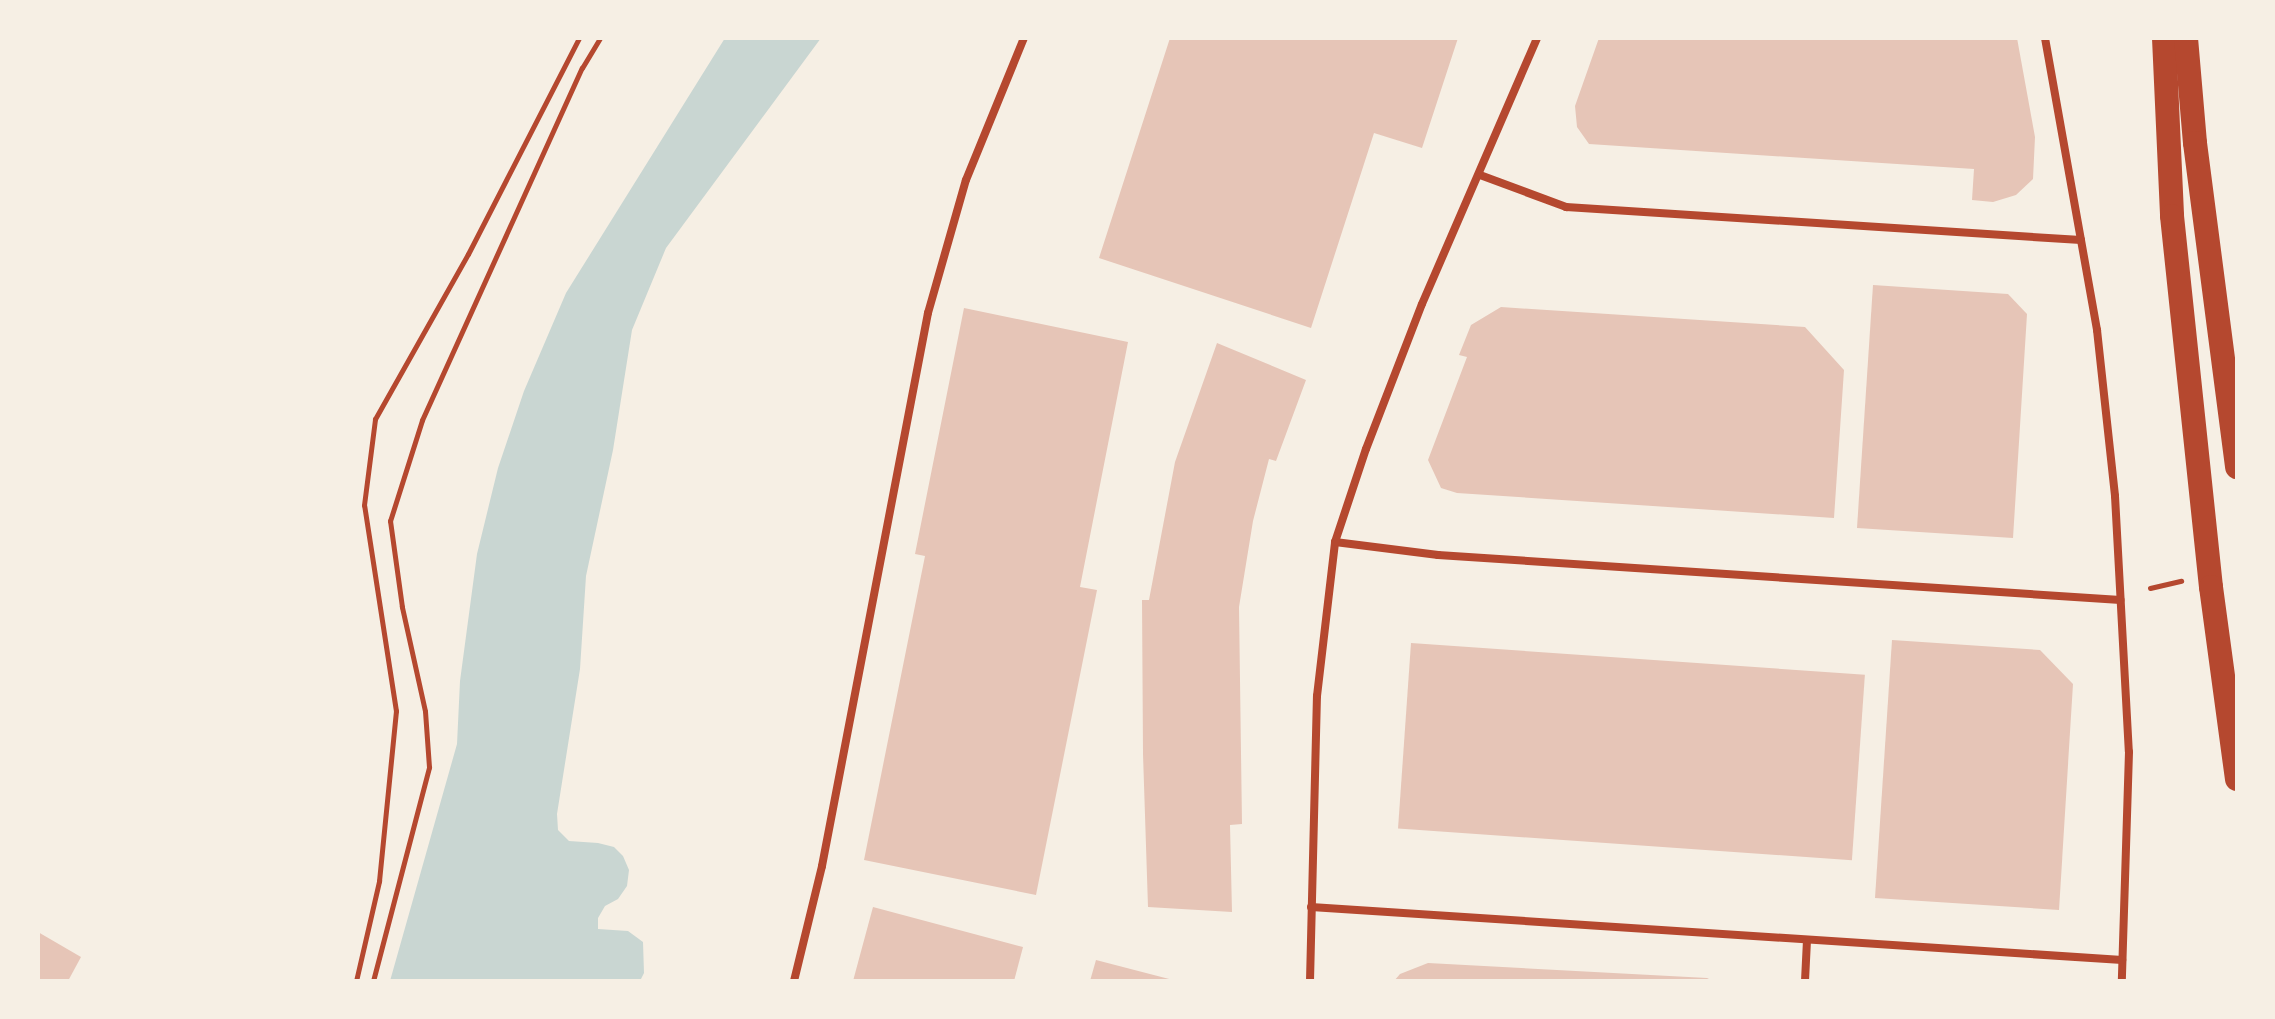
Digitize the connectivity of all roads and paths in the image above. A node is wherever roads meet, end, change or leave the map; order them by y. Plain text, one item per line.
1 (579, 38) edge
2 (600, 38) edge
3 (1024, 38) edge
4 (1537, 38) edge
5 (2045, 38) edge
6 (2164, 38) edge
7 (2186, 38) edge
8 (1480, 175) junction
9 (2081, 240) junction
10 (2237, 467) edge
11 (1335, 542) junction
12 (2121, 600) junction
13 (2237, 779) edge
14 (1311, 907) junction
15 (1807, 940) junction
16 (2122, 960) junction
17 (356, 981) edge
18 (373, 981) edge
19 (794, 981) edge
20 (1310, 981) edge
21 (1805, 981) edge
22 (2122, 981) edge

1 - 17 path
2 - 18 path
3 - 19 street
4 - 8 street
5 - 9 street
6 - 13 highway
7 - 10 highway
8 - 9 street
8 - 11 street
9 - 12 street
11 - 12 street
11 - 14 street
12 - 16 street
14 - 15 street
14 - 20 street
15 - 16 street
15 - 21 street
16 - 22 street

